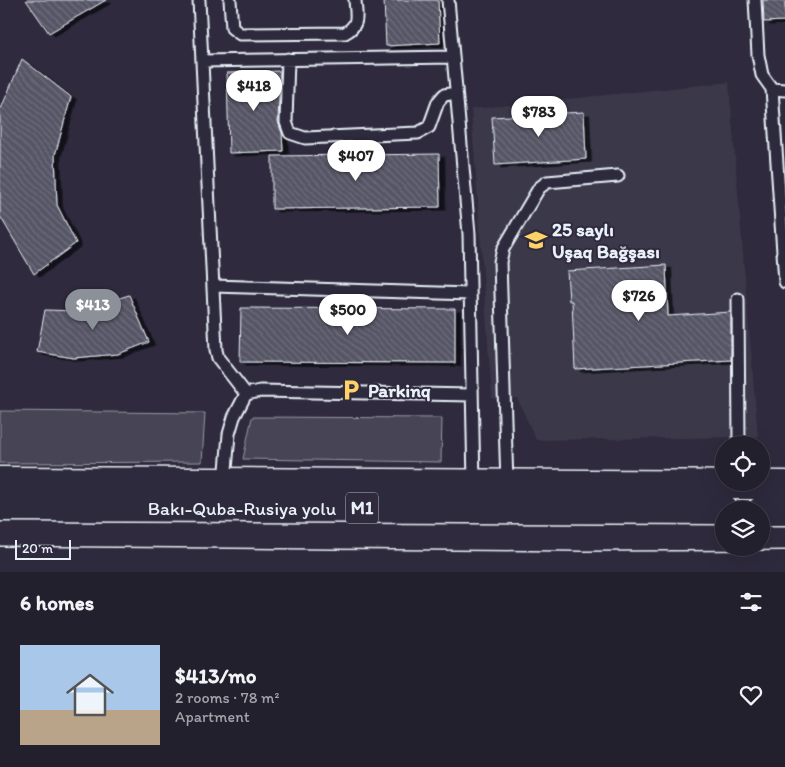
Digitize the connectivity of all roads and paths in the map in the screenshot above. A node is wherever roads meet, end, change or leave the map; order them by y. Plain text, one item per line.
1 (199, 0) edge
2 (230, 0) edge
3 (355, 0) edge
4 (448, 0) edge
5 (755, 0) edge
6 (453, 57) junction
7 (288, 59) junction
8 (202, 61) junction
9 (772, 89) junction
10 (785, 90) edge
11 (456, 93) junction
12 (618, 176) dead end
13 (785, 282) edge
14 (212, 286) junction
15 (470, 294) junction
16 (738, 299) dead end
17 (246, 394) junction
18 (472, 394) junction
19 (739, 436) edge
20 (0, 481) edge
21 (225, 482) junction
22 (474, 484) junction
23 (506, 484) junction
24 (715, 484) edge
25 (770, 485) edge
26 (785, 485) edge
27 (0, 507) edge
28 (715, 510) edge
29 (770, 510) edge
30 (785, 511) edge
31 (0, 561) edge
32 (785, 565) edge
33 (611, 566) junction
34 (548, 569) edge
35 (583, 569) edge
36 (659, 572) edge

1 - 8 lane
2 - 3 lane
4 - 6 lane
5 - 9 lane
6 - 7 lane
6 - 11 lane
7 - 8 lane
7 - 11 lane
8 - 14 lane
9 - 10 lane
9 - 13 lane
11 - 15 lane
12 - 23 lane
14 - 15 lane
14 - 17 lane
15 - 18 lane
16 - 19 lane
17 - 18 lane
17 - 21 lane
18 - 22 lane
20 - 21 highway
21 - 22 highway
22 - 23 highway
23 - 24 highway
25 - 26 highway
27 - 28 highway, Bakı-Quba-Rusiya yolu / M1
29 - 30 highway
31 - 34 highway
32 - 33 highway
33 - 35 highway
33 - 36 highway
34 - 35 highway

